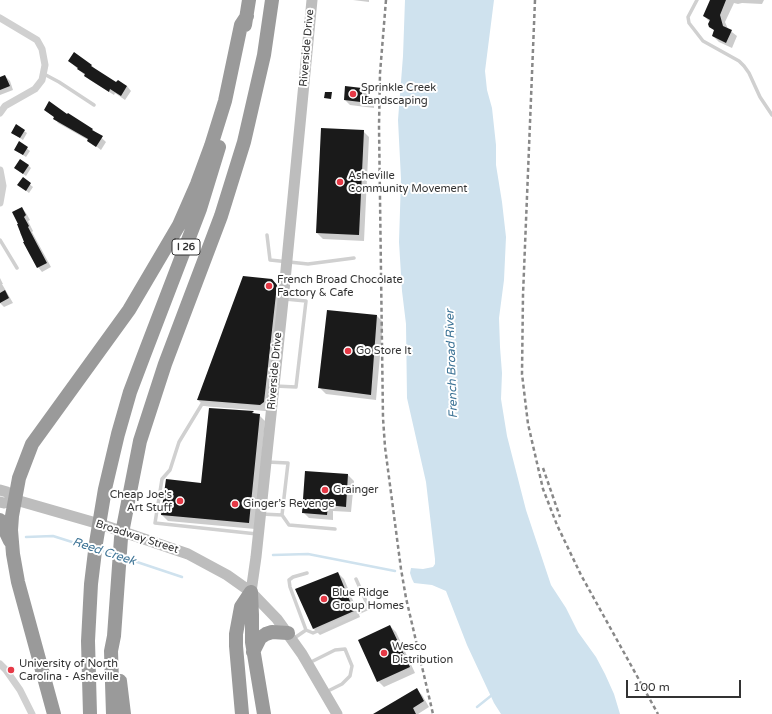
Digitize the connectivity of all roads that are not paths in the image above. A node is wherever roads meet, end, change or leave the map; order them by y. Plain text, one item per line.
1 (249, 0) edge
2 (272, 0) edge
3 (312, 0) edge
4 (697, 0) edge
5 (247, 16) junction
6 (0, 18) edge
7 (44, 74) junction
8 (94, 105) dead end
9 (0, 113) edge
10 (772, 115) edge
11 (0, 170) edge
12 (0, 203) edge
13 (267, 235) dead end
14 (0, 240) edge
15 (354, 258) dead end
16 (286, 262) junction
17 (17, 268) dead end
18 (282, 299) junction
19 (274, 385) junction
20 (271, 410) junction
21 (266, 462) junction
22 (0, 490) edge
23 (16, 500) junction
24 (0, 502) edge
25 (260, 514) junction
26 (282, 516) junction
27 (0, 520) edge
28 (335, 529) dead end
29 (258, 534) junction
30 (12, 544) junction
31 (307, 573) dead end
32 (356, 579) dead end
33 (251, 592) junction
34 (306, 630) junction
35 (114, 636) junction
36 (290, 637) junction
37 (253, 652) junction
38 (0, 664) edge
39 (308, 664) junction
40 (325, 693) junction
41 (32, 714) edge
42 (54, 714) edge
43 (90, 714) edge
44 (113, 714) edge
45 (124, 714) edge
46 (242, 714) edge
47 (264, 714) edge
48 (337, 714) edge

1 - 5 highway, I 26
2 - 35 highway, I 26
3 - 16 main road, Riverside Drive
4 - 10 lane
5 - 23 highway
5 - 43 highway, I 26
6 - 7 street
7 - 8 lane
7 - 9 street
11 - 12 street
13 - 16 lane
14 - 17 lane
15 - 16 lane
16 - 18 main road, Riverside Drive
18 - 19 main road, Riverside Drive
18 - 19 lane
19 - 20 main road, Riverside Drive
20 - 21 main road, Riverside Drive
20 - 29 lane
21 - 25 main road, Riverside Drive
21 - 26 lane
22 - 23 main road, Broadway Street
23 - 24 main road, Broadway Street
23 - 30 highway
23 - 33 main road, Broadway Street
25 - 26 lane
25 - 29 main road, Riverside Drive
26 - 28 lane
27 - 30 highway
29 - 33 main road, Riverside Drive
30 - 42 highway
31 - 34 lane
32 - 34 lane
33 - 36 main road
33 - 37 highway
33 - 46 highway
34 - 36 lane
35 - 44 highway, I 26
35 - 45 highway
36 - 37 highway
36 - 39 main road
37 - 47 highway
38 - 41 street
39 - 40 main road
39 - 40 lane
40 - 48 main road

